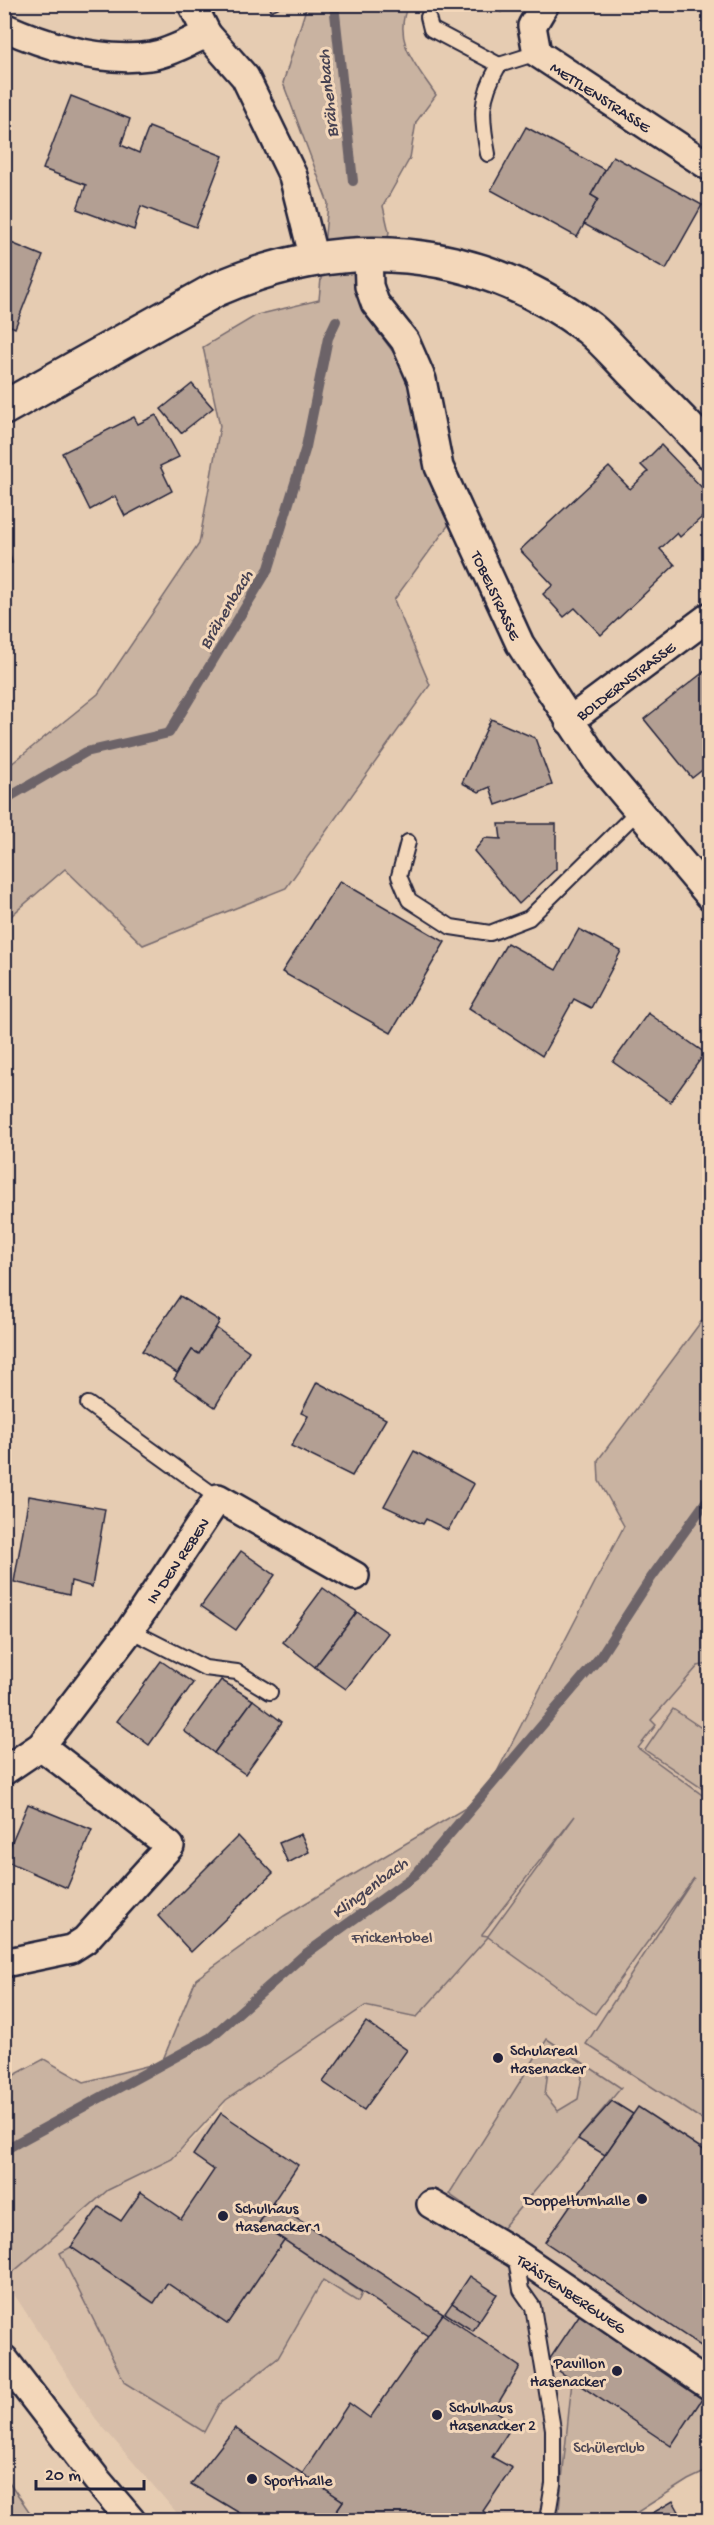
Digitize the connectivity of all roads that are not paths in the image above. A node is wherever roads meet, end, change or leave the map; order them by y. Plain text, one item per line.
1 (192, 4) edge
2 (545, 4) edge
3 (428, 17) dead end
4 (4, 27) edge
5 (207, 34) junction
6 (537, 53) junction
7 (499, 65) junction
8 (488, 154) dead end
9 (710, 167) edge
10 (368, 254) junction
11 (314, 259) junction
12 (4, 408) edge
13 (710, 452) edge
14 (710, 616) edge
15 (569, 721) junction
16 (638, 811) junction
17 (408, 842) dead end
18 (710, 896) edge
19 (88, 1404) dead end
20 (218, 1498) junction
21 (355, 1576) dead end
22 (130, 1630) junction
23 (270, 1692) dead end
24 (41, 1746) junction
25 (4, 1772) edge
26 (4, 1963) edge
27 (431, 2204) dead end
28 (515, 2253) junction
29 (4, 2359) edge
30 (710, 2386) edge
31 (131, 2520) edge
32 (547, 2520) edge

1 - 5 street
2 - 6 street, METTLENSTRASSE
3 - 7 lane
4 - 5 street
5 - 11 street
6 - 7 lane
6 - 9 street, METTLENSTRASSE
7 - 8 lane
10 - 11 street
10 - 13 street
10 - 15 street, TOBELSTRASSE
11 - 12 street
14 - 15 street, BOLDERNSTRASSE
15 - 16 street, TOBELSTRASSE
16 - 17 lane
16 - 18 street, TOBELSTRASSE
19 - 20 lane
20 - 21 street, IN DEN REBEN
20 - 22 street, IN DEN REBEN
22 - 23 lane
22 - 24 street, IN DEN REBEN
24 - 25 street, IN DEN REBEN
24 - 26 street
27 - 28 street, TRÄSTENBERGWEG
28 - 30 street, TRÄSTENBERGWEG
28 - 32 lane
29 - 31 street

